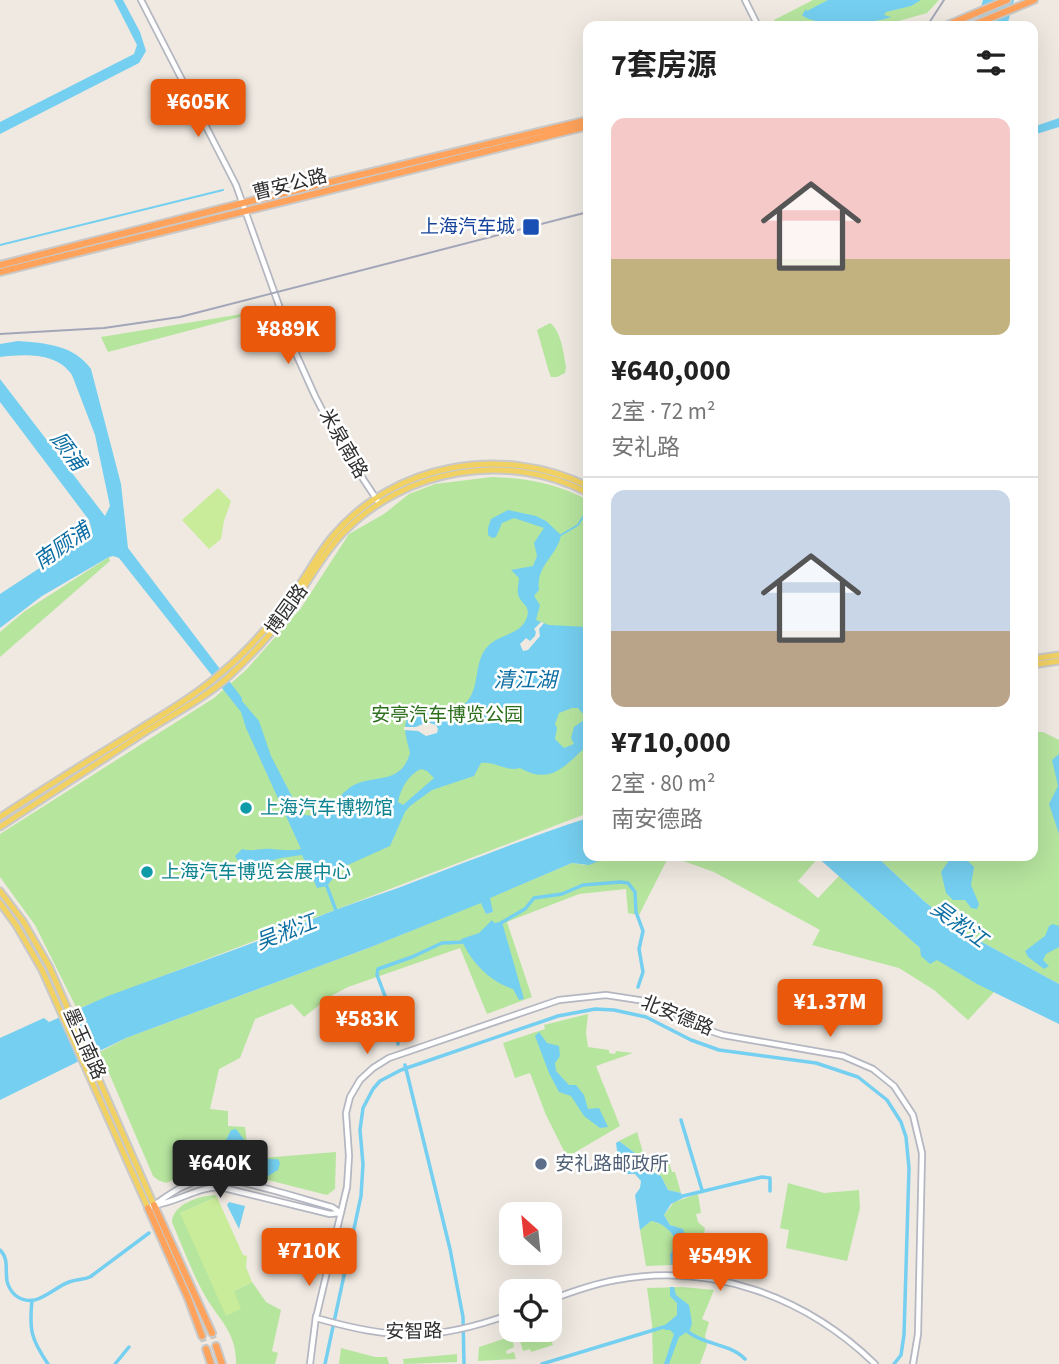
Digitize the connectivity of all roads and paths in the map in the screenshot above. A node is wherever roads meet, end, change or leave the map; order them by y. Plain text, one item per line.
1 (141, 0) edge
2 (745, 0) edge
3 (1007, 0) edge
4 (1034, 0) edge
5 (756, 21) edge
6 (957, 21) edge
7 (983, 21) edge
8 (583, 121) edge
9 (583, 127) edge
10 (243, 203) junction
11 (246, 212) junction
12 (0, 265) edge
13 (0, 272) edge
14 (583, 489) edge
15 (377, 501) junction
16 (1059, 655) edge
17 (1038, 658) edge
18 (1059, 661) edge
19 (1038, 665) edge
20 (214, 683) junction
21 (0, 817) edge
22 (0, 827) edge
23 (0, 891) edge
24 (0, 903) edge
25 (151, 1207) junction
26 (341, 1213) junction
27 (562, 1296) edge
28 (316, 1318) junction
29 (499, 1318) edge
30 (212, 1333) tunnel mouth
31 (202, 1336) tunnel mouth
32 (216, 1346) tunnel mouth
33 (206, 1349) tunnel mouth
34 (211, 1363) edge
35 (222, 1364) edge
36 (310, 1364) edge
37 (876, 1364) edge
38 (914, 1364) edge

1 - 10 street, 米泉南路
2 - 5 street
3 - 6 highway
4 - 7 highway
8 - 10 highway, 曹安公路
9 - 11 highway, 曹安公路
10 - 11 street, 米泉南路
10 - 12 highway, 曹安公路
11 - 13 highway, 曹安公路
11 - 15 street, 米泉南路
14 - 15 main road, 博园路
15 - 20 main road, 博园路
16 - 17 main road
18 - 19 main road
20 - 21 main road, 博园路
20 - 22 main road, 博园路
23 - 25 main road, 墨玉南路
24 - 25 main road, 墨玉南路
25 - 26 street
25 - 26 street
25 - 30 highway
25 - 31 highway
26 - 28 street, 北安德路
26 - 38 street, 北安德路
27 - 37 street
28 - 29 street, 安智路
28 - 36 street, 北安德路
32 - 35 highway
33 - 34 highway

